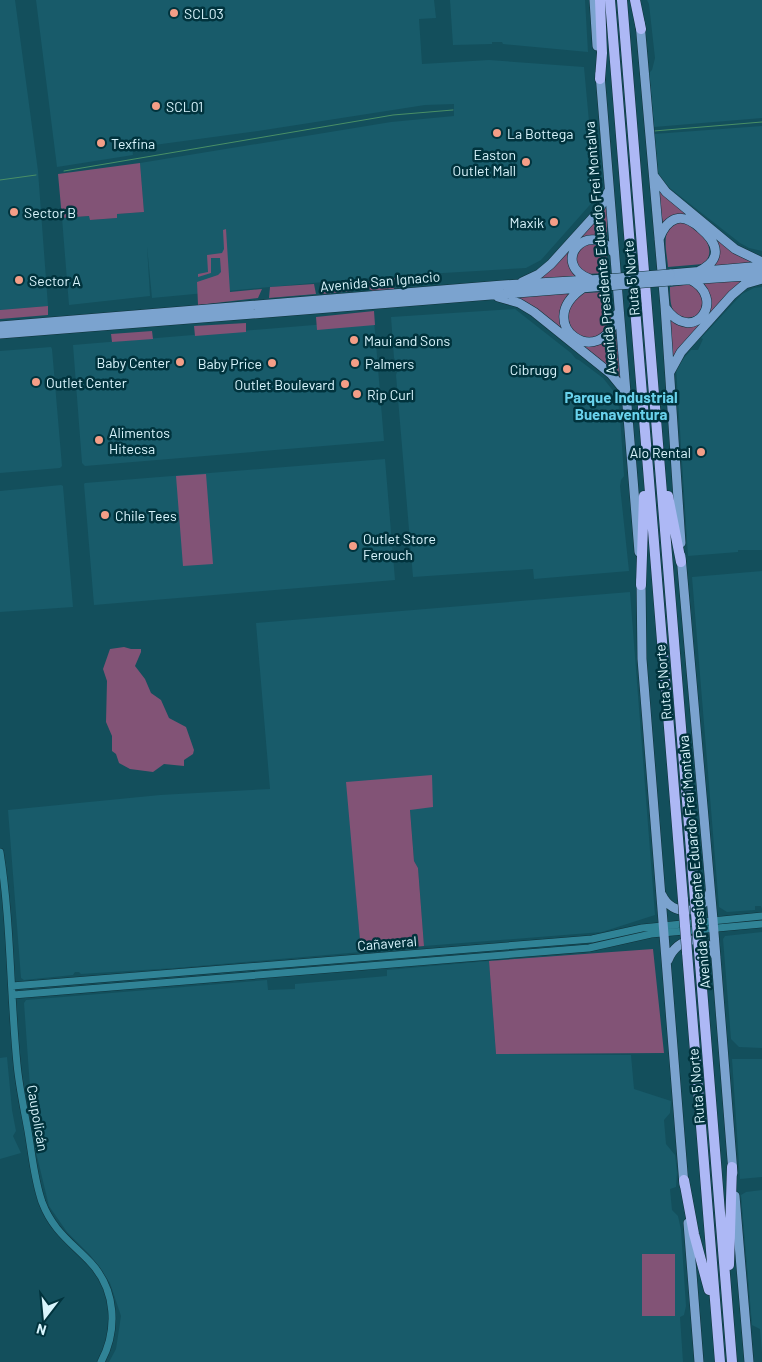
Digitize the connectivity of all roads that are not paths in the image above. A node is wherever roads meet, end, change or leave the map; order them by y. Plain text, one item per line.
1 (594, 0) edge
2 (600, 0) edge
3 (610, 0) edge
4 (622, 0) edge
5 (637, 0) edge
6 (641, 29) joint
7 (600, 80) junction
8 (652, 171) junction
9 (609, 188) junction
10 (659, 239) junction
11 (614, 253) junction
12 (762, 262) edge
13 (762, 266) edge
14 (697, 272) junction
15 (762, 274) edge
16 (670, 277) junction
17 (762, 279) edge
18 (690, 280) junction
19 (602, 282) junction
20 (517, 284) junction
21 (583, 288) junction
22 (503, 289) junction
23 (490, 295) junction
24 (347, 302) junction
25 (618, 306) junction
26 (665, 306) junction
27 (0, 326) edge
28 (12, 329) junction
29 (0, 334) edge
30 (670, 374) junction
31 (625, 392) junction
32 (657, 428) junction
33 (646, 440) junction
34 (681, 562) junction
35 (641, 585) junction
36 (0, 852) edge
37 (710, 891) junction
38 (662, 895) junction
39 (762, 916) edge
40 (714, 924) junction
41 (762, 924) edge
42 (664, 929) junction
43 (716, 960) junction
44 (667, 962) junction
45 (12, 986) junction
46 (13, 995) junction
47 (732, 1167) junction
48 (684, 1180) junction
49 (727, 1304) junction
50 (716, 1317) junction
51 (101, 1362) edge
52 (699, 1362) edge
53 (720, 1362) edge
54 (732, 1362) edge
55 (748, 1362) edge

1 - 7 main road, Avenida Presidente Eduardo Frei Montalva
2 - 7 highway
3 - 33 highway, Ruta 5 Norte
4 - 32 highway, Ruta 5 Norte
5 - 6 highway
6 - 8 main road, Avenida Presidente Eduardo Frei Montalva
7 - 9 main road, Avenida Presidente Eduardo Frei Montalva
8 - 10 main road, Avenida Presidente Eduardo Frei Montalva
8 - 12 main road
9 - 11 main road, Avenida Presidente Eduardo Frei Montalva
9 - 20 main road
10 - 14 main road
10 - 26 main road, Avenida Presidente Eduardo Frei Montalva
11 - 19 main road
11 - 25 main road, Avenida Presidente Eduardo Frei Montalva
13 - 14 main road, Avenida San Ignacio
14 - 16 main road, Avenida San Ignacio
15 - 18 main road, Avenida San Ignacio
16 - 18 main road, Avenida San Ignacio
16 - 19 main road, Avenida San Ignacio, bridge
17 - 30 main road
18 - 26 main road
19 - 20 main road, Avenida San Ignacio
19 - 21 main road, Avenida San Ignacio
20 - 22 main road, Avenida San Ignacio
21 - 22 main road, Avenida San Ignacio
21 - 25 main road
22 - 23 main road, Avenida San Ignacio
22 - 24 main road, Avenida San Ignacio
23 - 24 main road, Avenida San Ignacio
23 - 31 main road
24 - 28 main road, Avenida San Ignacio
25 - 31 main road, Avenida Presidente Eduardo Frei Montalva
26 - 30 main road, Avenida Presidente Eduardo Frei Montalva
27 - 28 main road, Avenida San Ignacio
28 - 29 main road, Avenida San Ignacio
30 - 34 main road, Avenida Presidente Eduardo Frei Montalva
31 - 35 main road, Avenida Presidente Eduardo Frei Montalva
32 - 34 highway
32 - 49 highway, Ruta 5 Norte, bridge
33 - 35 highway
33 - 50 highway, Ruta 5 Norte, bridge
34 - 37 main road, Avenida Presidente Eduardo Frei Montalva
35 - 38 main road, Avenida Presidente Eduardo Frei Montalva
36 - 45 street, Caupolicán
37 - 38 main road
37 - 40 main road, Avenida Presidente Eduardo Frei Montalva
38 - 42 main road, Avenida Presidente Eduardo Frei Montalva
39 - 40 street, Cañaveral
40 - 41 street, Cañaveral
40 - 42 street, Cañaveral
40 - 43 main road, Avenida Presidente Eduardo Frei Montalva
42 - 44 main road, Avenida Presidente Eduardo Frei Montalva
42 - 45 street, Cañaveral
42 - 46 street, Cañaveral
43 - 44 main road
43 - 47 main road, Avenida Presidente Eduardo Frei Montalva
44 - 48 main road, Avenida Presidente Eduardo Frei Montalva
45 - 46 street, Caupolicán
46 - 51 street, Caupolicán
47 - 49 highway
47 - 55 main road, Avenida Presidente Eduardo Frei Montalva
48 - 50 highway
48 - 52 main road, Avenida Presidente Eduardo Frei Montalva
49 - 54 highway, Ruta 5 Norte
50 - 53 highway, Ruta 5 Norte

